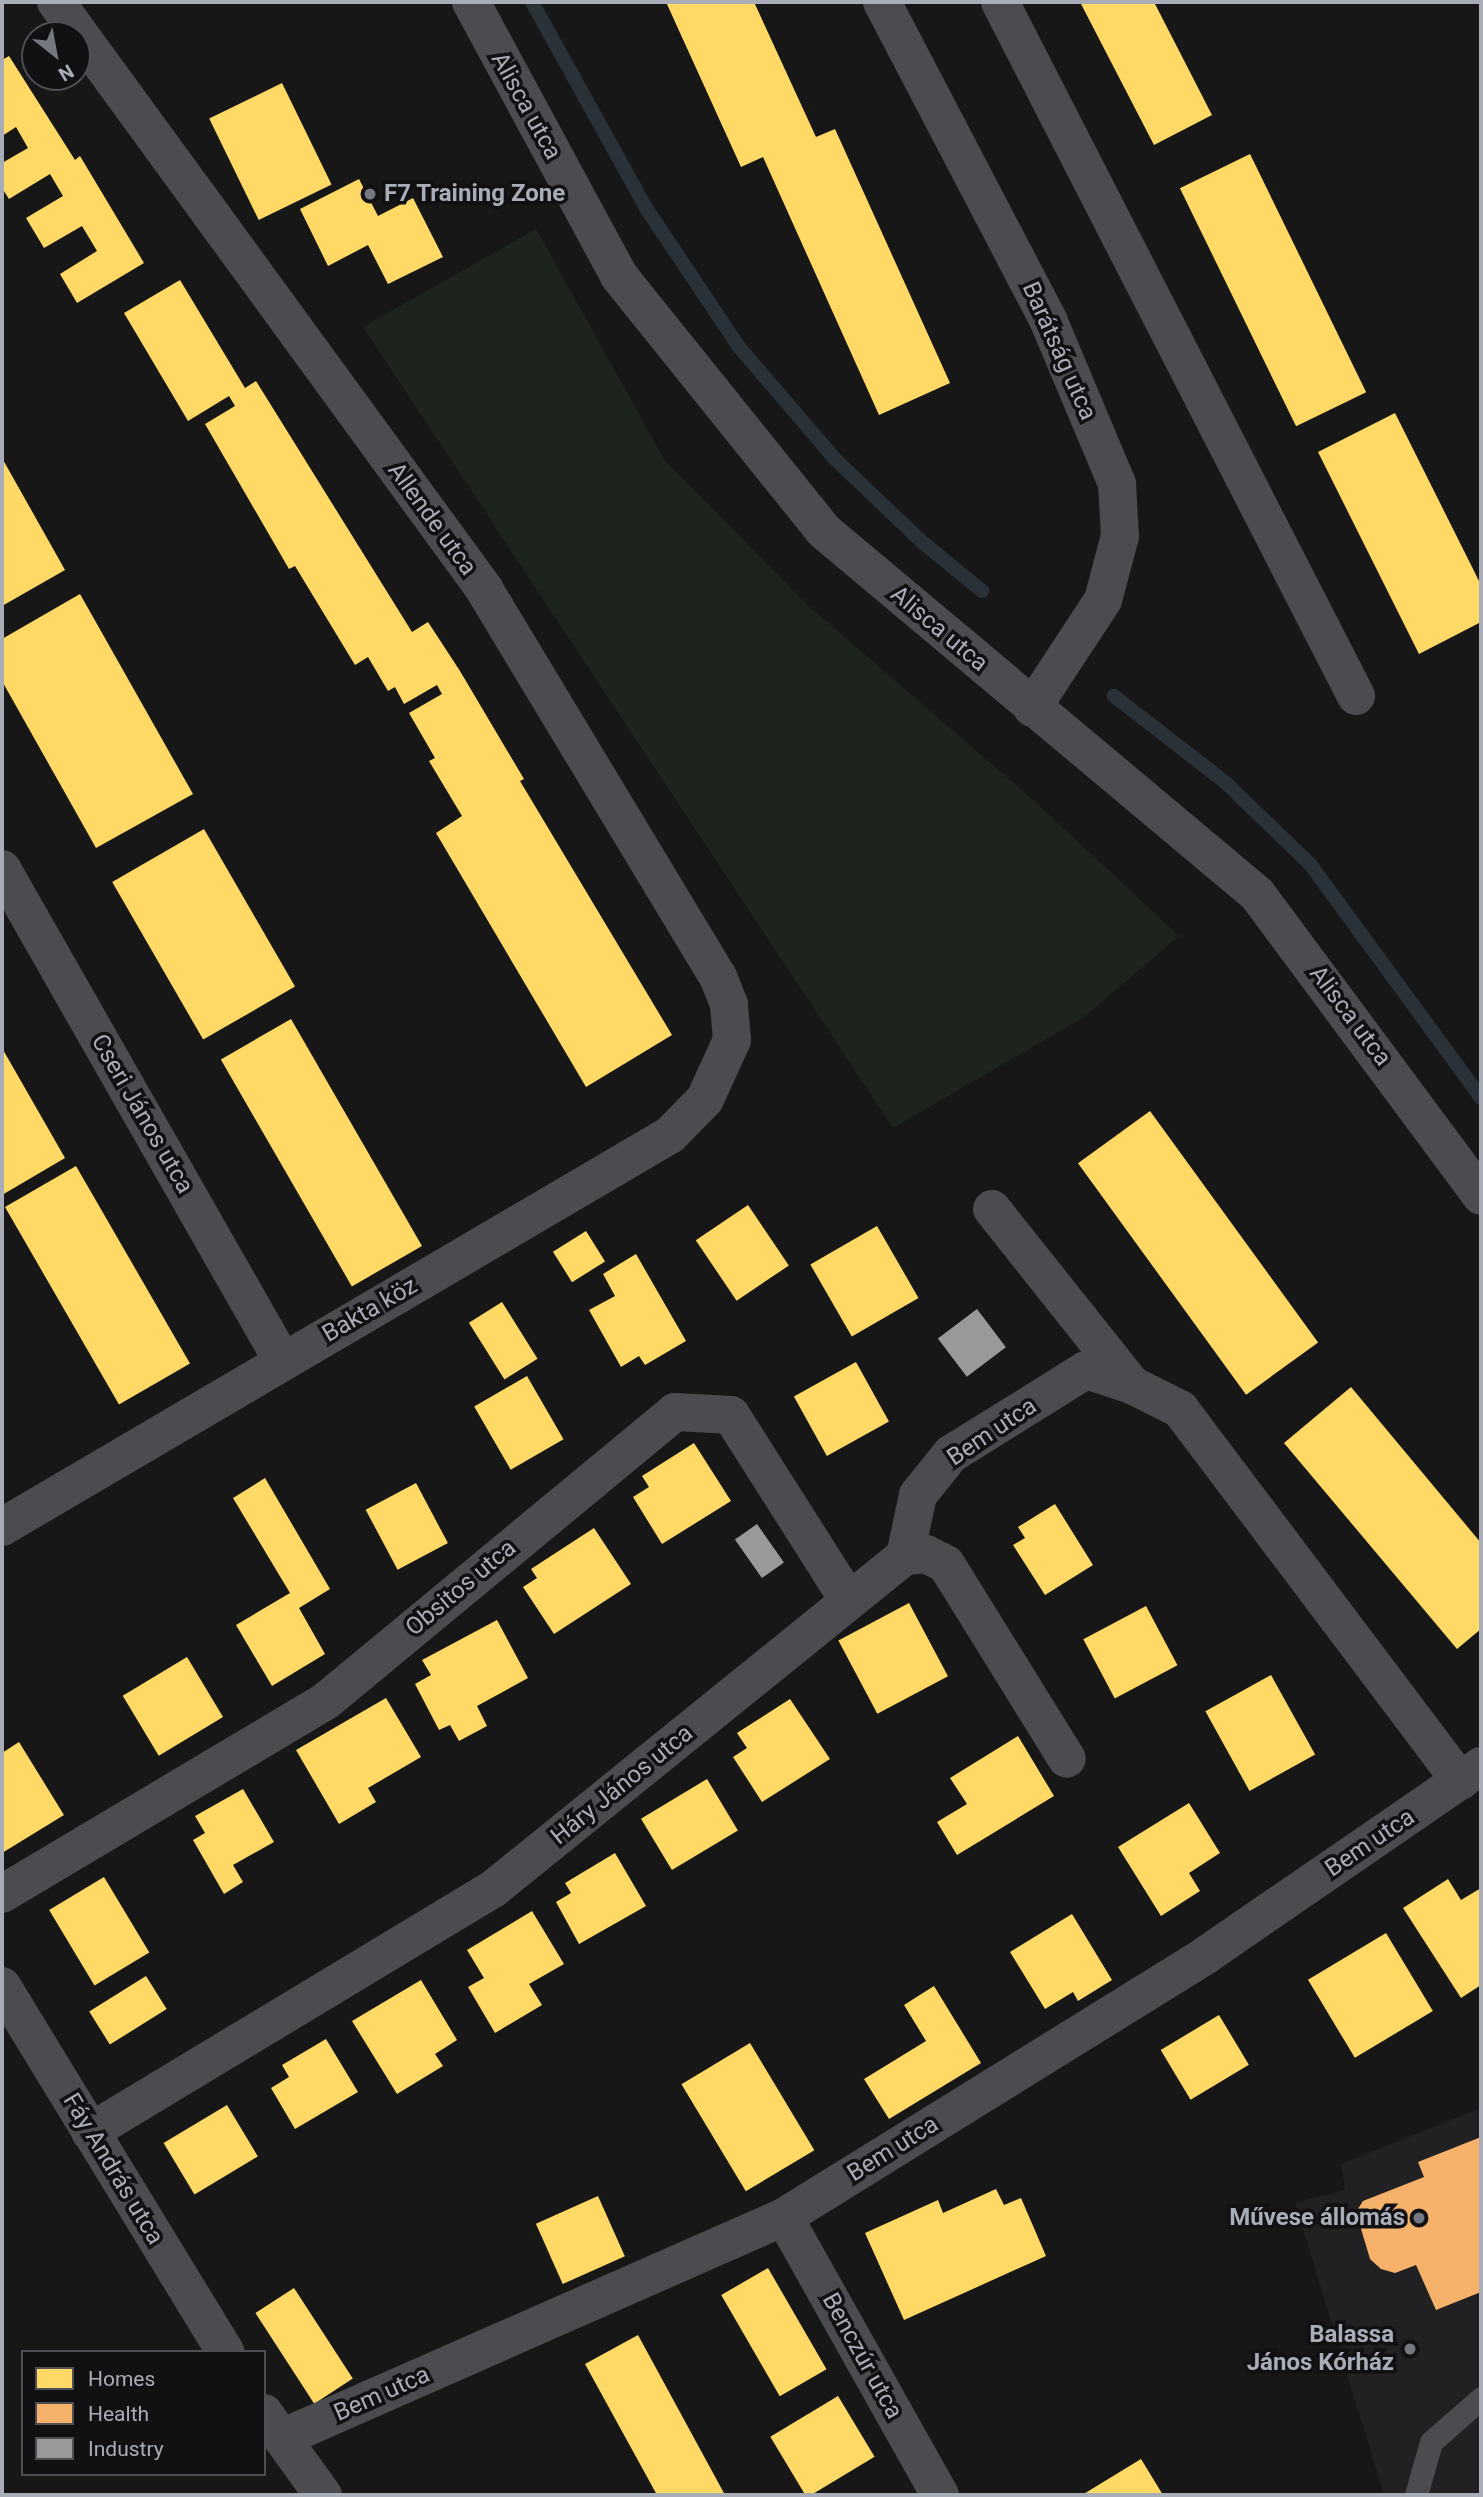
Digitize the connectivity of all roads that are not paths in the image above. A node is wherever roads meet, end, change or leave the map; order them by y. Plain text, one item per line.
1 (55, 2) edge
2 (471, 2) edge
3 (882, 2) edge
4 (1000, 2) edge
5 (1356, 696) dead end
6 (1032, 708) junction
7 (2, 869) edge
8 (720, 1072) joint
9 (1481, 1196) edge
10 (992, 1209) dead end
11 (282, 1360) junction
12 (1132, 1385) junction
13 (2, 1527) edge
14 (905, 1556) junction
15 (849, 1601) junction
16 (1067, 1759) dead end
17 (1471, 1773) edge
18 (2, 1894) edge
19 (2, 1986) edge
20 (90, 2132) junction
21 (784, 2217) junction
22 (224, 2350) edge
23 (1481, 2398) edge
24 (273, 2426) edge
25 (323, 2495) edge
26 (940, 2495) edge
27 (1416, 2495) edge

1 - 8 street, Allende utca
2 - 6 street, Alisca utca
3 - 6 street, Barátság utca
4 - 5 street
6 - 9 street, Alisca utca
7 - 11 street, Cseri János utca
8 - 11 street, Bakta köz
10 - 12 street, Bem utca
11 - 13 street, Bakta köz
12 - 14 street, Bem utca
12 - 17 street, Bem utca
14 - 15 street, Háry János utca
14 - 16 street
15 - 18 street, Obsitos utca
15 - 20 street, Háry János utca
17 - 21 street, Bem utca
19 - 20 street, Fáy András utca
20 - 22 street, Fáy András utca
21 - 24 street, Bem utca
21 - 26 street, Benczúr utca
23 - 27 lane
24 - 25 street

